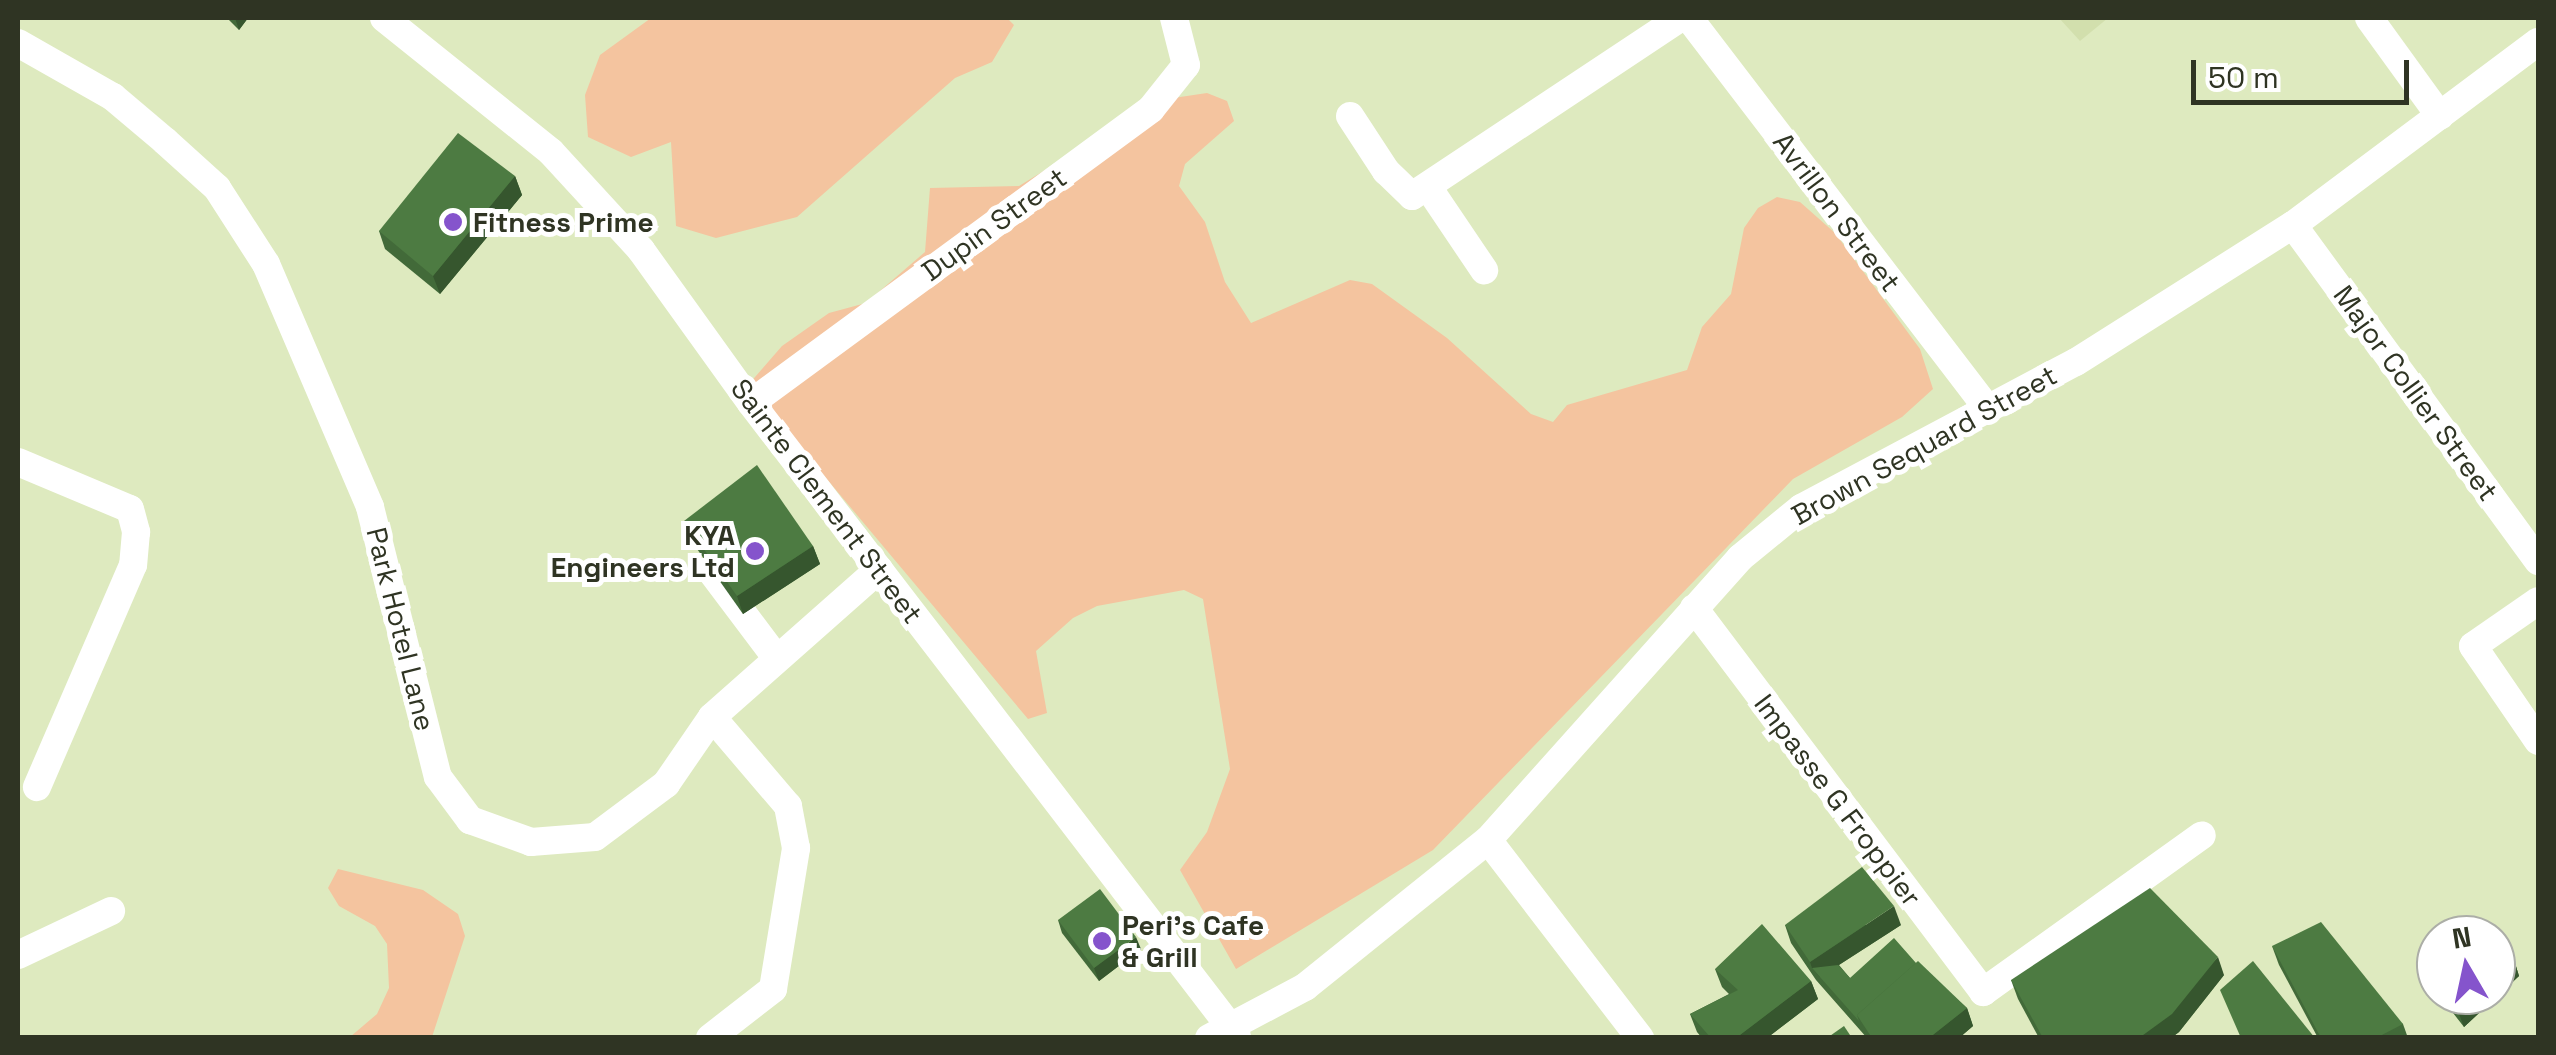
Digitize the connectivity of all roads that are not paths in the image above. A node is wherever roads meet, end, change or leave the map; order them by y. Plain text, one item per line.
1 (384, 18) edge
2 (1174, 18) edge
3 (1680, 18) edge
4 (1689, 18) edge
5 (2369, 18) edge
6 (2538, 42) edge
7 (18, 44) edge
8 (1350, 116) dead end
9 (2440, 116) junction
10 (1430, 190) junction
11 (2292, 225) junction
12 (1484, 270) dead end
13 (750, 404) junction
14 (1986, 407) junction
15 (18, 462) edge
16 (2538, 560) edge
17 (878, 569) junction
18 (710, 572) edge
19 (2538, 601) edge
20 (1694, 608) junction
21 (774, 655) junction
22 (712, 717) junction
23 (2538, 741) edge
24 (37, 787) dead end
25 (2202, 835) dead end
26 (1488, 840) junction
27 (112, 911) dead end
28 (18, 954) edge
29 (1225, 1033) edge
30 (710, 1038) edge
31 (1640, 1038) edge

1 - 13 street, Sainte Clement Street
2 - 13 street, Dupin Street
3 - 10 street
4 - 14 street, Avrillon Street
5 - 9 street
6 - 9 street, Brown Sequard Street
7 - 22 street, Park Hotel Lane
8 - 10 street
9 - 11 street, Brown Sequard Street
10 - 12 street
11 - 14 street, Brown Sequard Street
11 - 16 street, Major Collier Street
13 - 17 street, Sainte Clement Street
14 - 20 street, Brown Sequard Street
15 - 24 street
17 - 21 street, Park Hotel Lane
17 - 29 street, Sainte Clement Street
18 - 21 street
19 - 23 street
20 - 25 street, Impasse G Froppier
20 - 26 street, Brown Sequard Street
21 - 22 street, Park Hotel Lane
22 - 30 street
26 - 29 street, Brown Sequard Street
26 - 31 street
27 - 28 street

